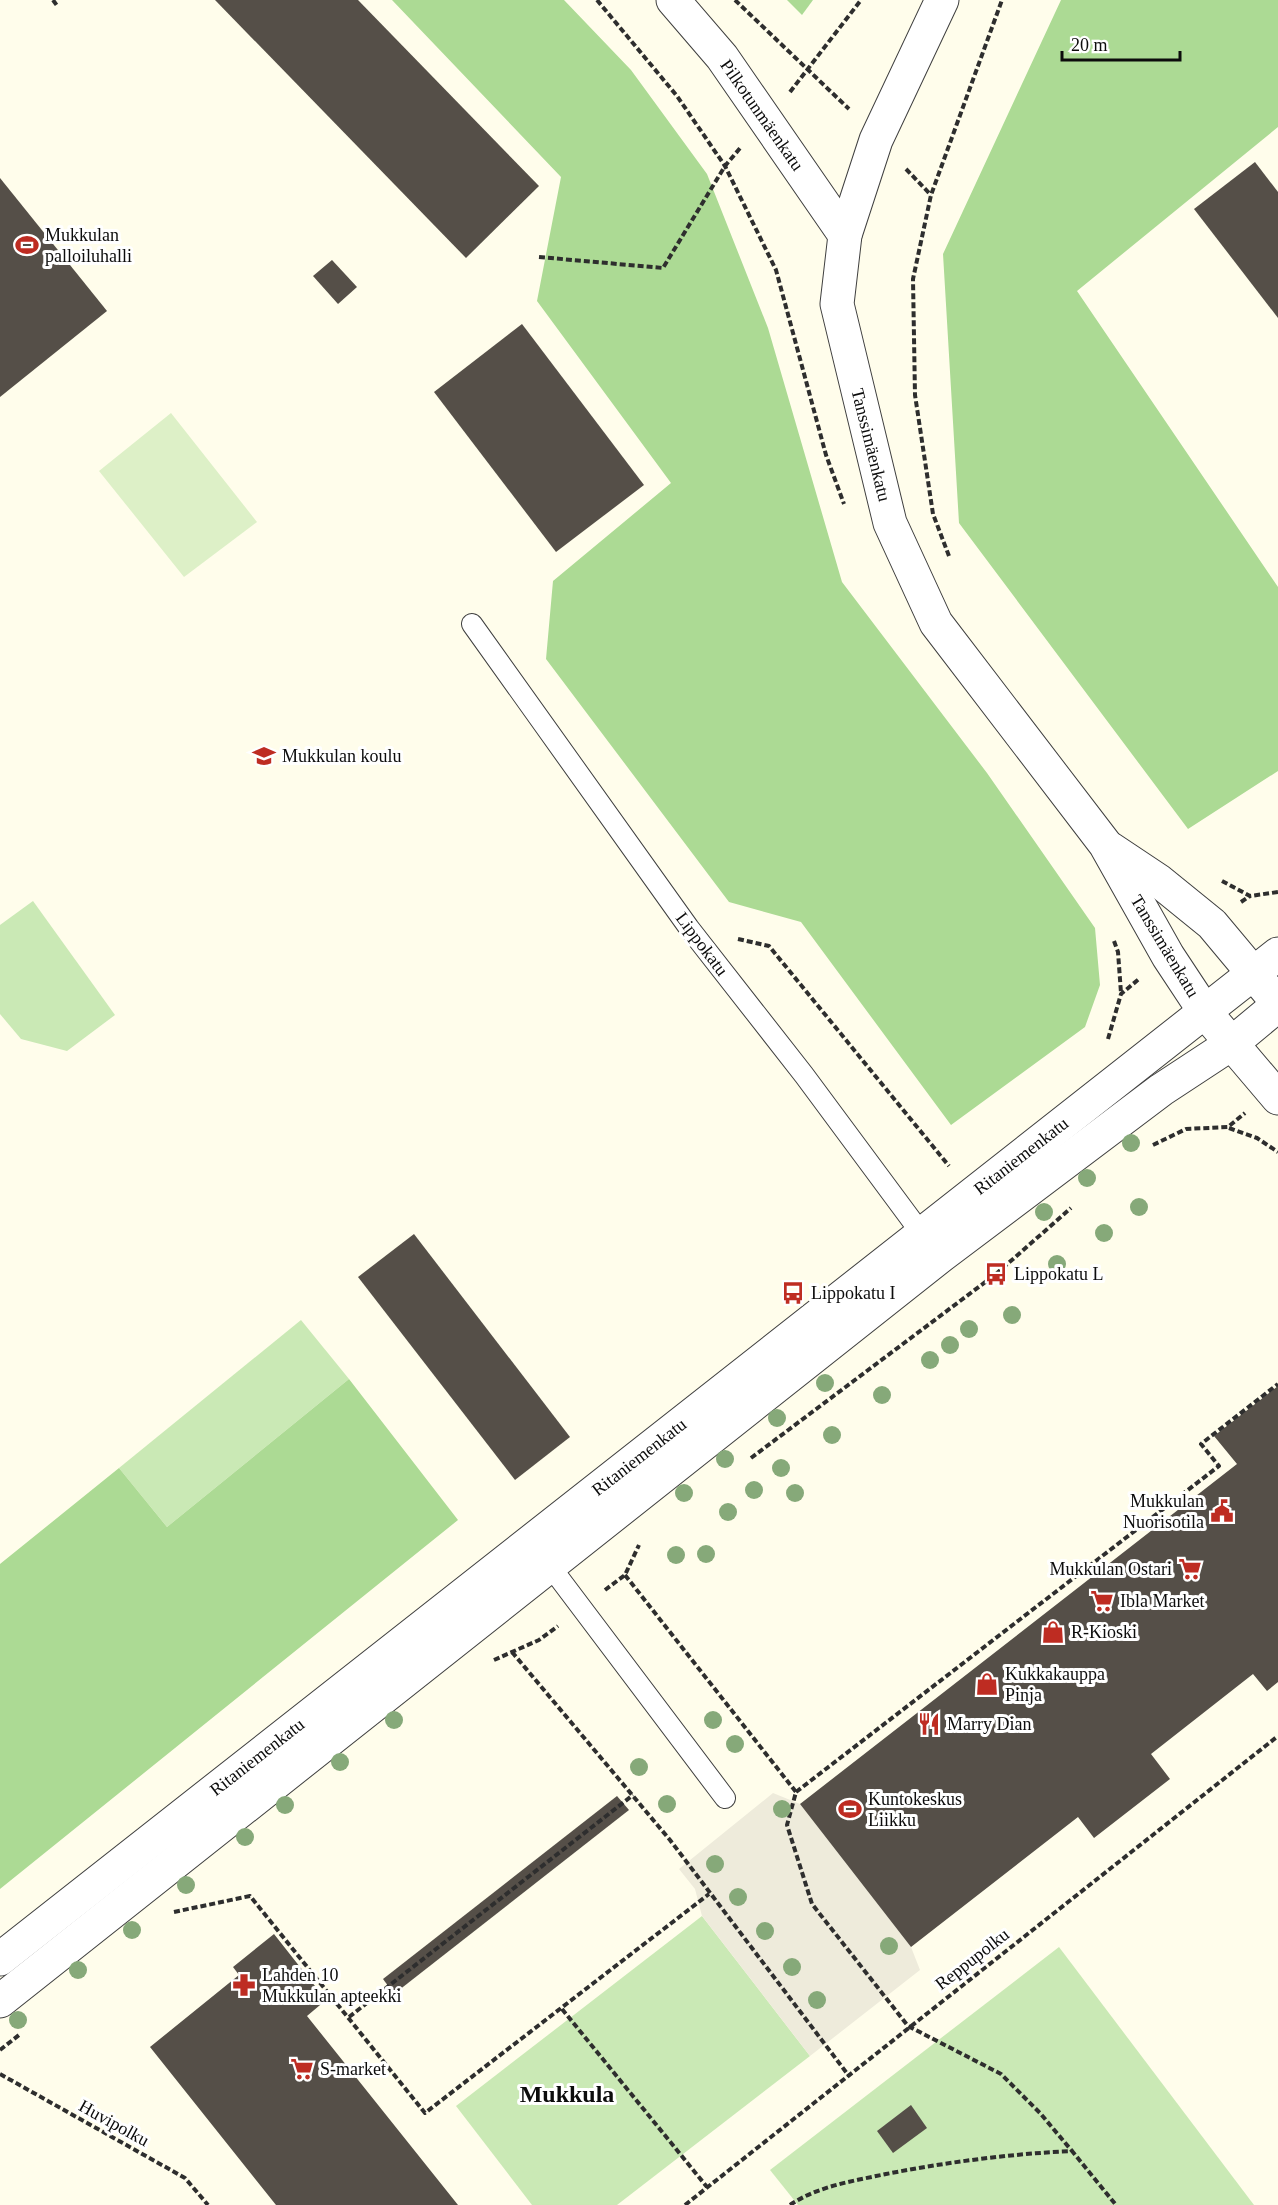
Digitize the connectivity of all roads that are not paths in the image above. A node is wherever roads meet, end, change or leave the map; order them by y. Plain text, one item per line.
1 (673, 0) edge
2 (942, 0) edge
3 (845, 235) junction
4 (472, 624) dead end
5 (1105, 844) junction
6 (1266, 964) edge
7 (1278, 1004) edge
8 (1205, 1012) junction
9 (1231, 1044) junction
10 (1275, 1094) edge
11 (931, 1245) junction
12 (540, 1553) junction
13 (725, 1798) dead end
14 (0, 1959) edge
15 (0, 2001) edge

1 - 3 street, Pilkotunmäenkatu
2 - 3 street, Tanssimäenkatu
3 - 5 street, Tanssimäenkatu
4 - 11 lane, Lippokatu
5 - 6 street, Tanssimäenkatu
5 - 8 street, Tanssimäenkatu
6 - 7 street, Tanssimäenkatu
6 - 8 street, Ritaniemenkatu
7 - 9 street, Ritaniemenkatu
8 - 9 street, Tanssimäenkatu
8 - 11 street, Ritaniemenkatu
9 - 10 street, Tanssimäenkatu
9 - 11 street, Ritaniemenkatu
11 - 12 street, Ritaniemenkatu
12 - 13 lane
12 - 14 street, Ritaniemenkatu
12 - 15 street, Ritaniemenkatu

